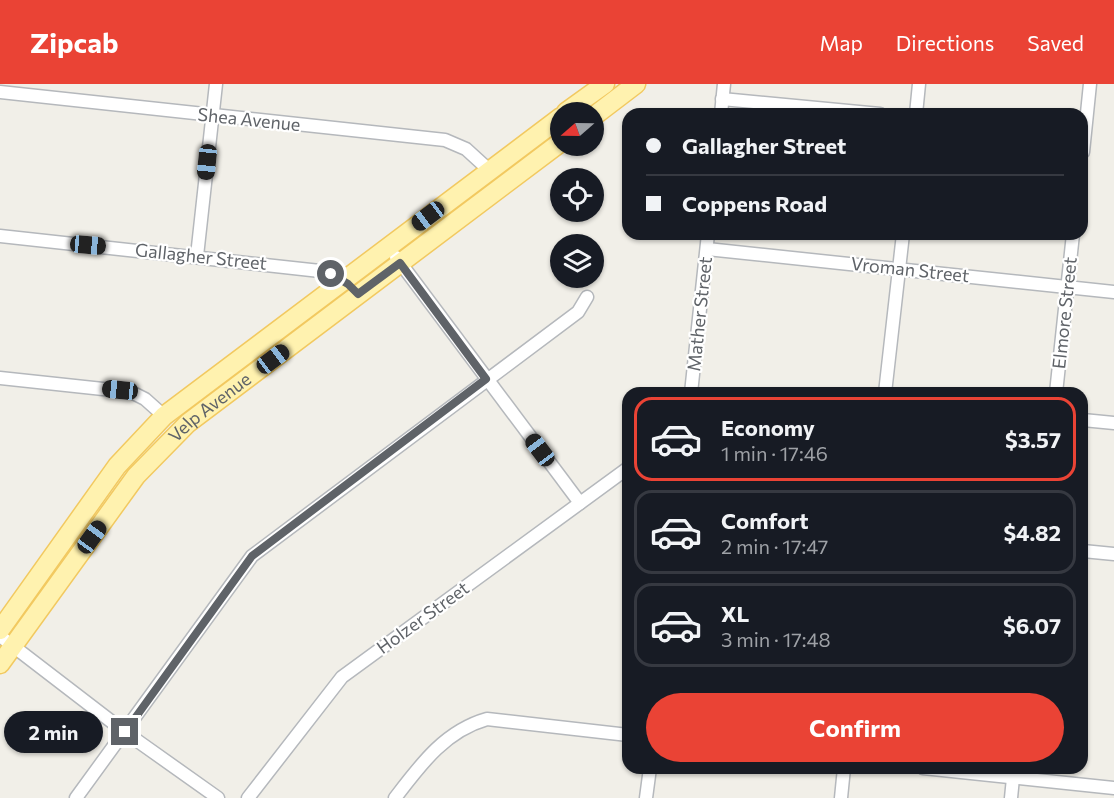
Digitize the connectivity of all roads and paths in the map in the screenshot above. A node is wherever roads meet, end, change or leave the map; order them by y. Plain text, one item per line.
1 (216, 84) edge
2 (605, 84) edge
3 (636, 84) edge
4 (724, 84) edge
5 (919, 84) edge
6 (1090, 84) edge
7 (0, 92) edge
8 (722, 99) junction
9 (581, 102) edge
10 (721, 108) edge
11 (817, 108) edge
12 (917, 108) edge
13 (1087, 108) edge
14 (604, 109) edge
15 (212, 116) junction
16 (550, 125) edge
17 (550, 150) edge
18 (489, 170) junction
19 (0, 236) edge
20 (708, 240) edge
21 (902, 240) edge
22 (1072, 240) edge
23 (388, 246) junction
24 (707, 249) junction
25 (197, 256) junction
26 (400, 263) junction
27 (899, 269) junction
28 (343, 279) junction
29 (1067, 287) junction
30 (1114, 292) edge
31 (358, 294) junction
32 (587, 297) dead end
33 (0, 378) edge
34 (486, 379) junction
35 (692, 387) edge
36 (886, 387) edge
37 (1057, 387) edge
38 (164, 416) junction
39 (1088, 420) edge
40 (1114, 423) edge
41 (622, 472) edge
42 (580, 503) junction
43 (1088, 551) edge
44 (1114, 554) edge
45 (0, 630) edge
46 (6, 641) edge
47 (0, 663) edge
48 (125, 732) junction
49 (622, 734) edge
50 (649, 774) edge
51 (843, 774) edge
52 (1013, 774) edge
53 (1020, 774) edge
54 (1114, 788) edge
55 (76, 798) edge
56 (218, 798) edge
57 (248, 798) edge
58 (395, 798) edge
59 (646, 798) edge
60 (841, 798) edge
61 (1011, 798) edge

1 - 15 street
2 - 9 main road
3 - 14 main road
4 - 8 street
5 - 12 street
6 - 13 street
7 - 15 street, Shea Avenue
8 - 10 street
8 - 11 street
15 - 18 street, Shea Avenue
15 - 25 street
16 - 18 main road, Velp Avenue
17 - 26 main road, Velp Avenue
18 - 23 main road, Velp Avenue
19 - 25 street, Gallagher Street
20 - 24 street, Mather Street
21 - 27 street
22 - 29 street, Elmore Street
23 - 26 street
23 - 28 main road, Velp Avenue
24 - 27 street, Vroman Street
24 - 35 street, Mather Street
25 - 28 street, Gallagher Street
26 - 31 main road, Velp Avenue
26 - 34 street
27 - 29 street, Vroman Street
27 - 36 street
28 - 31 street, Gallagher Street
28 - 38 main road, Velp Avenue
29 - 30 street, Vroman Street
29 - 37 street, Elmore Street
31 - 46 main road, Velp Avenue
32 - 34 street
33 - 38 street
34 - 42 street
34 - 48 street
38 - 45 main road, Velp Avenue
39 - 40 street
41 - 42 street, Holzer Street
42 - 57 street, Holzer Street
43 - 44 street
46 - 47 main road, Velp Avenue
46 - 48 street
48 - 55 street
48 - 56 street
49 - 58 street
50 - 59 street
51 - 60 street
52 - 61 street
53 - 54 street

